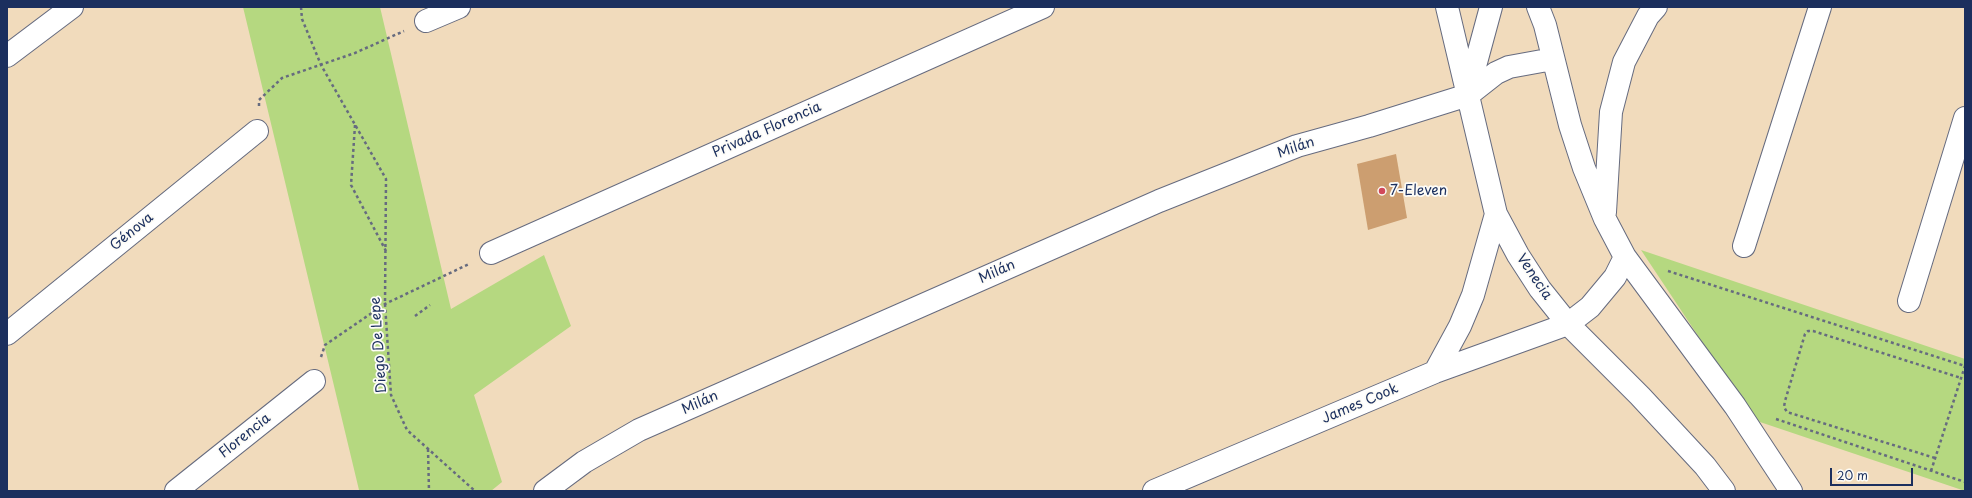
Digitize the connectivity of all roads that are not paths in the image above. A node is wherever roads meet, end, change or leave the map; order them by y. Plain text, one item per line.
1 (72, 7) edge
2 (459, 7) edge
3 (1043, 7) edge
4 (1447, 7) edge
5 (1491, 7) edge
6 (1656, 7) edge
7 (1820, 7) edge
8 (1544, 13) edge
9 (426, 21) road end
10 (7, 56) edge
11 (1553, 60) junction
12 (1468, 95) junction
13 (1965, 118) edge
14 (257, 131) road end
15 (1496, 214) junction
16 (1605, 219) junction
17 (1744, 246) dead end
18 (491, 253) road end
19 (1625, 257) junction
20 (1909, 301) dead end
21 (1568, 324) junction
22 (7, 334) edge
23 (1436, 372) junction
24 (314, 381) road end
25 (176, 491) edge
26 (545, 491) edge
27 (1154, 491) edge
28 (1724, 491) edge
29 (1791, 491) edge

1 - 10 street
2 - 9 street
3 - 18 street, Privada Florencia
4 - 12 street, Venecia
5 - 12 street
6 - 16 street
7 - 17 street
8 - 11 street
11 - 12 street
11 - 16 street
12 - 15 street, Venecia
12 - 26 street, Milán
13 - 20 street
14 - 22 street, Génova
15 - 21 street, Venecia
15 - 23 street
16 - 19 street
19 - 21 street, James Cook
19 - 29 street
21 - 23 street, James Cook
21 - 28 street, Venecia
23 - 27 street, James Cook
24 - 25 street, Florencia

